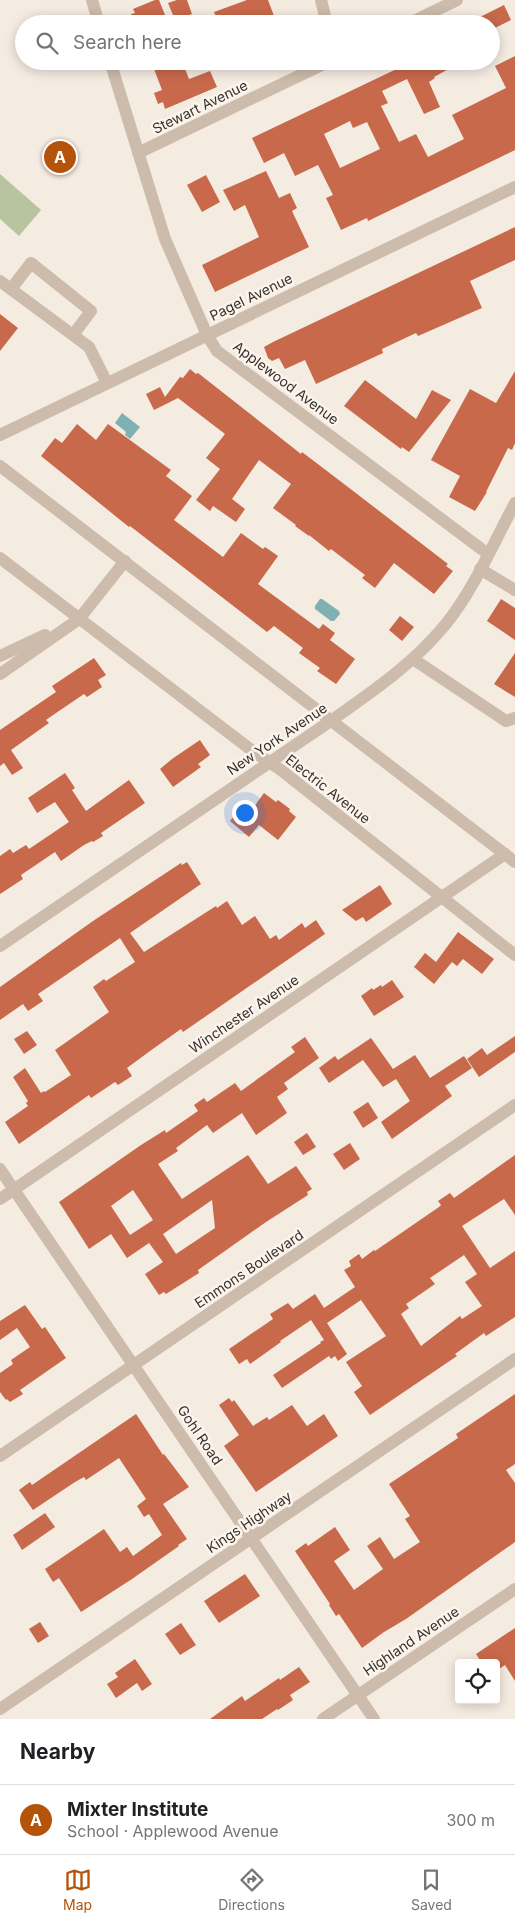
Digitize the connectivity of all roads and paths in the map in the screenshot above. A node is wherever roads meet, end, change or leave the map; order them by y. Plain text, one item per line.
1 (92, 0) edge
2 (321, 0) edge
3 (457, 0) edge
4 (96, 15) edge
5 (325, 15) edge
6 (426, 15) edge
7 (113, 70) edge
8 (311, 70) edge
9 (138, 153) junction
10 (515, 187) edge
11 (0, 281) edge
12 (11, 289) junction
13 (73, 335) junction
14 (207, 335) junction
15 (107, 383) junction
16 (0, 435) edge
17 (0, 466) edge
18 (515, 503) edge
19 (488, 554) junction
20 (0, 558) edge
21 (125, 561) junction
22 (480, 569) junction
23 (515, 590) edge
24 (79, 619) junction
25 (0, 656) edge
26 (413, 659) junction
27 (0, 674) edge
28 (515, 718) edge
29 (332, 720) junction
30 (269, 763) junction
31 (510, 858) edge
32 (441, 898) junction
33 (0, 946) edge
34 (515, 955) edge
35 (515, 1106) edge
36 (0, 1169) edge
37 (14, 1190) junction
38 (0, 1199) edge
39 (515, 1359) edge
40 (134, 1365) junction
41 (0, 1456) edge
42 (252, 1538) junction
43 (515, 1589) edge
44 (358, 1695) junction
45 (0, 1709) edge
46 (323, 1719) edge
47 (374, 1719) edge

1 - 4 street
2 - 5 street
3 - 6 street
7 - 9 street, Applewood Avenue
8 - 9 street, Stewart Avenue
9 - 14 street, Applewood Avenue
10 - 14 street, Pagel Avenue
11 - 12 street
12 - 13 street
12 - 13 street
13 - 15 street
14 - 15 street, Pagel Avenue
14 - 19 street, Applewood Avenue
15 - 16 street, Pagel Avenue
17 - 21 street
18 - 19 street, New York Avenue
19 - 22 street, New York Avenue
20 - 24 street, Electric Avenue
21 - 24 street
21 - 29 street
22 - 23 street
22 - 26 street, New York Avenue
24 - 25 street
24 - 27 street
24 - 30 street, Electric Avenue
26 - 28 street
26 - 29 street, New York Avenue
29 - 30 street, New York Avenue
29 - 31 street
30 - 32 street, Electric Avenue
30 - 33 street, New York Avenue
31 - 32 street, Winchester Avenue
32 - 34 street, Electric Avenue
32 - 37 street, Winchester Avenue
35 - 40 street, Emmons Boulevard
36 - 37 street, Gohl Road
37 - 38 street, Winchester Avenue
37 - 40 street, Gohl Road
39 - 42 street, Kings Highway
40 - 41 street, Emmons Boulevard
40 - 42 street, Gohl Road
42 - 44 street, Gohl Road
42 - 45 street, Kings Highway
43 - 44 street, Highland Avenue
44 - 46 street, Highland Avenue
44 - 47 street, Gohl Road

